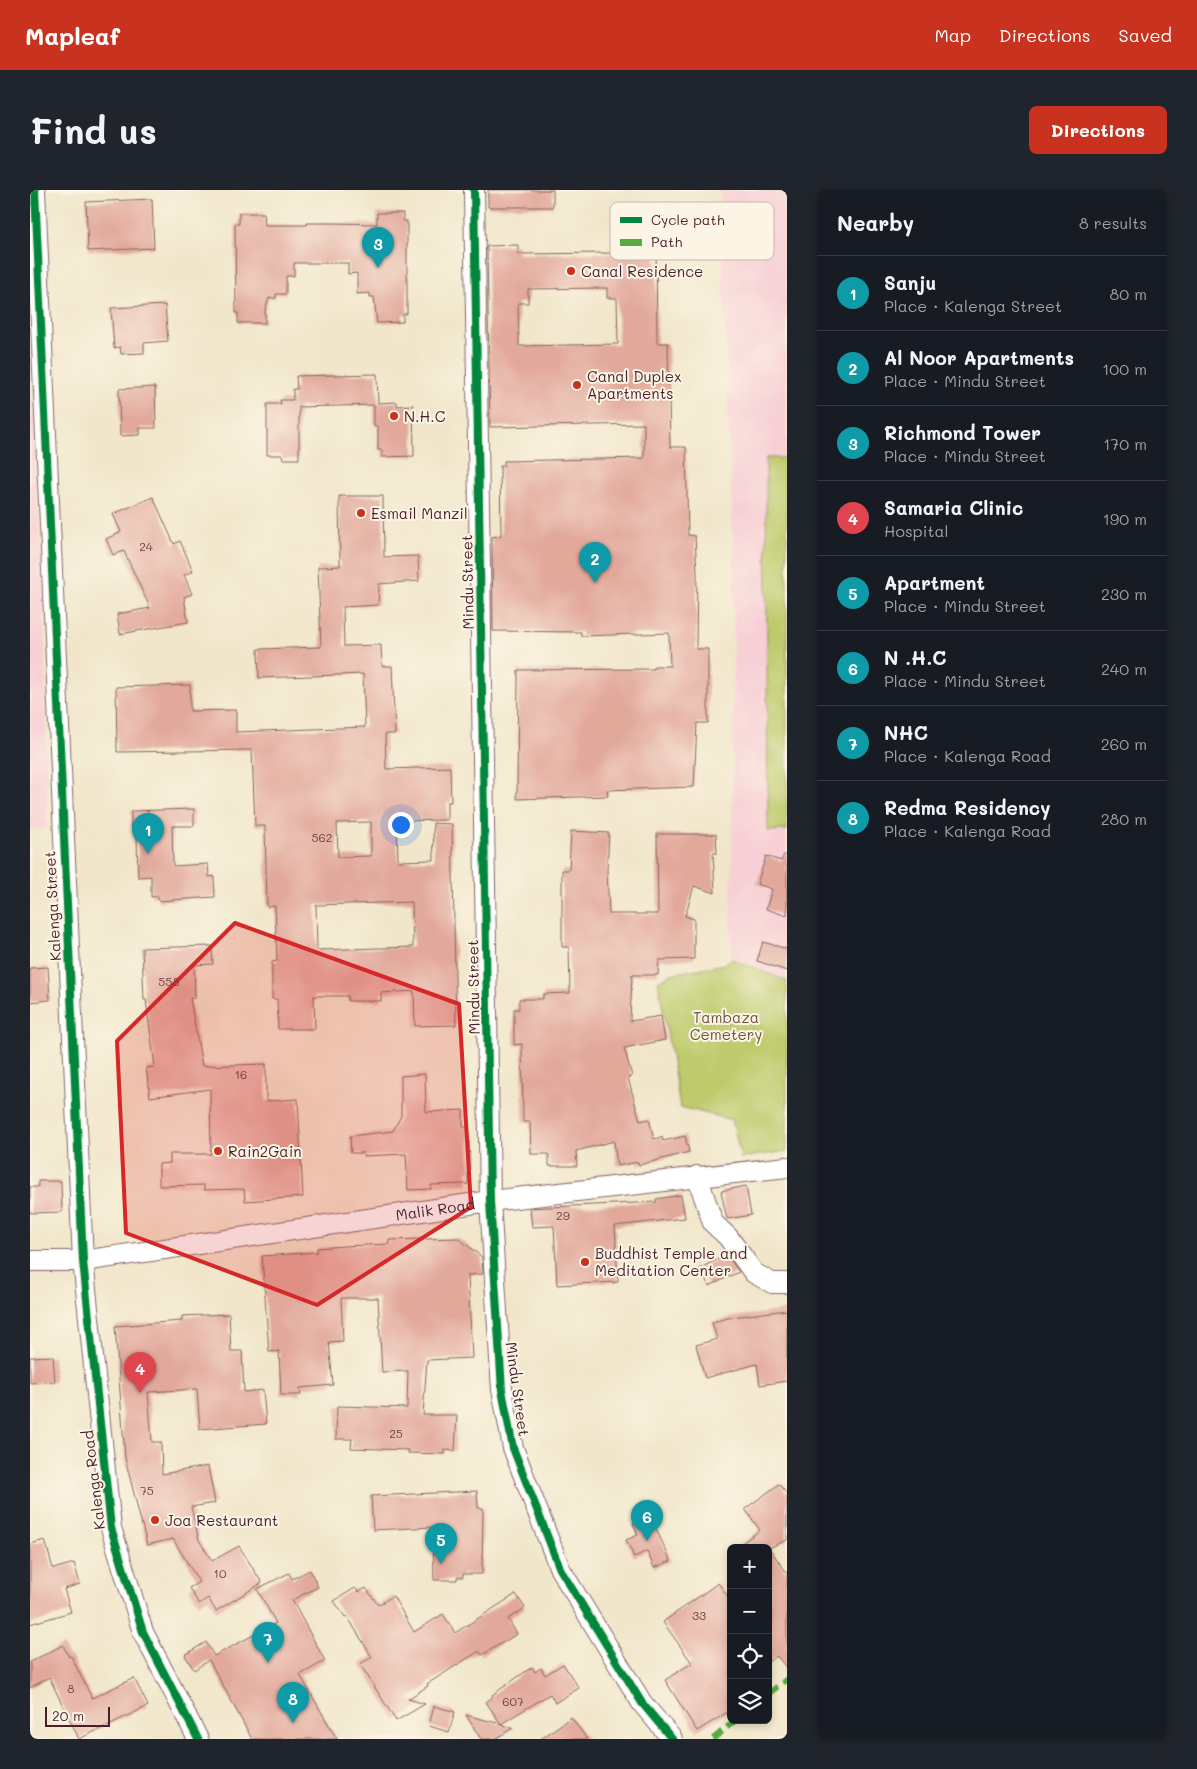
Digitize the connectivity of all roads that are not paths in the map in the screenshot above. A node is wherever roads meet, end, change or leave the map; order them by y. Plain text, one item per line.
1 (35, 190) edge
2 (474, 190) edge
3 (787, 1167) edge
4 (697, 1176) junction
5 (490, 1201) junction
6 (30, 1261) edge
7 (83, 1261) junction
8 (787, 1283) edge
9 (198, 1739) edge
10 (672, 1739) edge

1 - 7 street, Kalenga Street
2 - 5 street, Mindu Street
3 - 4 street, Malik Road
4 - 5 street, Malik Road
4 - 8 street
5 - 7 street, Malik Road
5 - 10 street, Mindu Street
6 - 7 street, Malik Road
7 - 9 street, Kalenga Road

